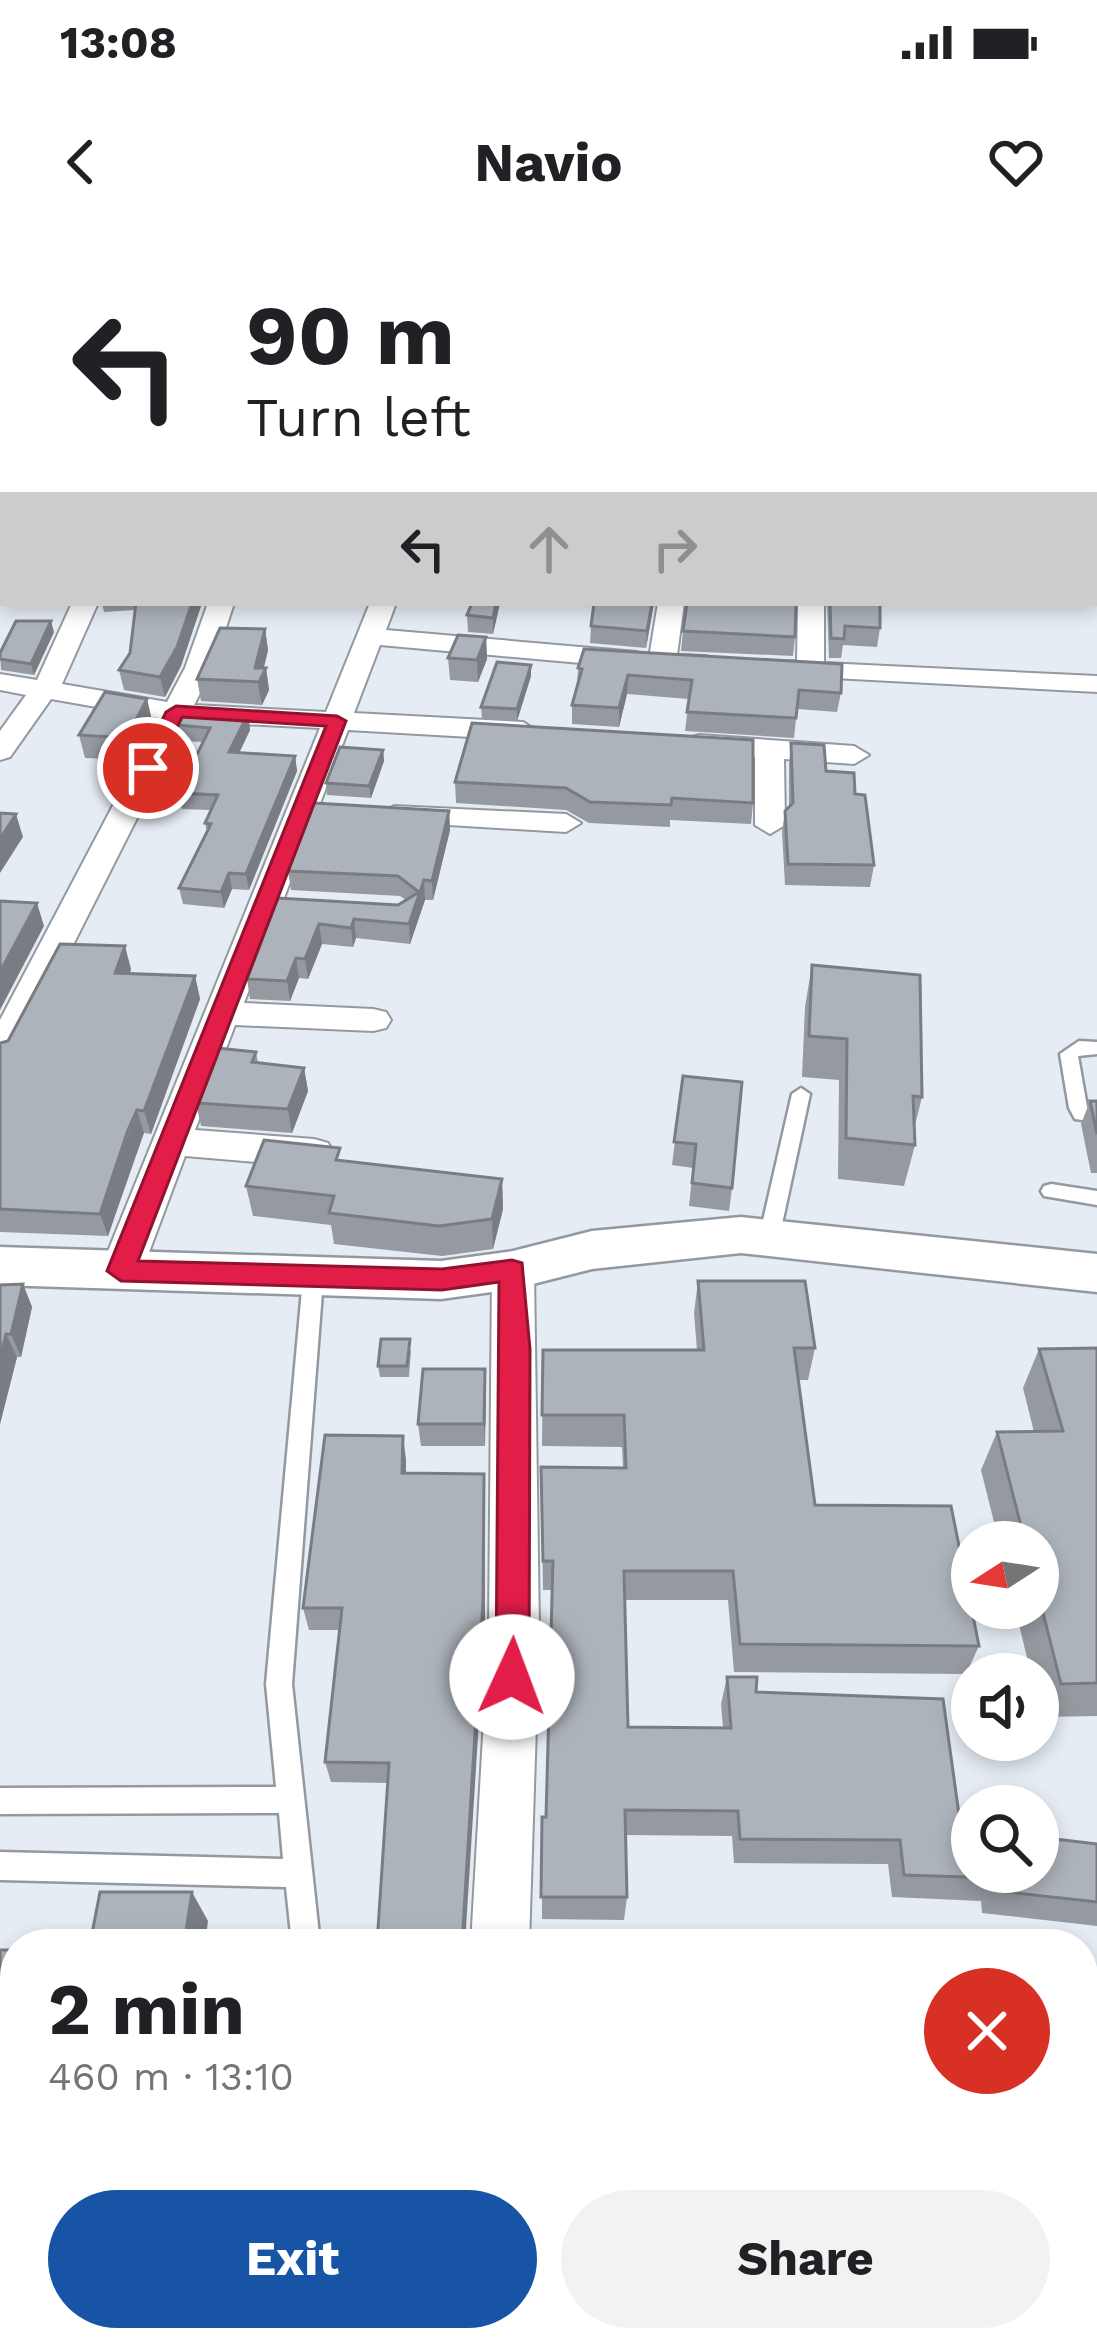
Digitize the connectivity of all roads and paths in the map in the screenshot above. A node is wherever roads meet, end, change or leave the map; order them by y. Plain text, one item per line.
1 (84, 606) edge
2 (219, 606) edge
3 (382, 606) edge
4 (671, 606) edge
5 (811, 606) edge
6 (370, 636) junction
7 (662, 662) junction
8 (725, 665) edge
9 (768, 668) edge
10 (810, 670) junction
11 (0, 682) edge
12 (1097, 684) edge
13 (40, 691) junction
14 (176, 712) junction
15 (337, 721) junction
16 (560, 734) edge
17 (676, 742) edge
18 (769, 748) junction
19 (0, 751) edge
20 (854, 755) dead end
21 (303, 807) junction
22 (566, 823) dead end
23 (770, 824) dead end
24 (265, 903) junction
25 (310, 905) edge
26 (222, 1013) junction
27 (373, 1020) dead end
28 (1097, 1048) edge
29 (0, 1054) edge
30 (801, 1094) dead end
31 (1097, 1116) edge
32 (172, 1142) junction
33 (331, 1154) edge
34 (1052, 1191) dead end
35 (1097, 1198) edge
36 (769, 1238) junction
37 (0, 1266) edge
38 (512, 1270) junction
39 (121, 1271) junction
40 (1097, 1273) edge
41 (313, 1279) junction
42 (292, 1800) junction
43 (0, 1801) edge
44 (0, 1866) edge
45 (301, 1873) junction
46 (305, 1929) edge
47 (501, 1929) edge

1 - 13 street
2 - 14 street
3 - 6 street
4 - 7 street
5 - 10 street
6 - 7 street
6 - 15 street
7 - 8 street
9 - 10 street
10 - 12 street
11 - 13 street
13 - 14 street
13 - 19 street
14 - 15 street
14 - 29 street
15 - 16 street
15 - 21 street
17 - 18 street
18 - 20 street
18 - 23 street
21 - 22 street
21 - 24 street
24 - 25 street
24 - 26 street
26 - 27 street
26 - 32 street
28 - 31 lane
30 - 36 lane
32 - 33 street
32 - 39 street
34 - 35 lane
36 - 38 street
36 - 40 street
37 - 39 street
38 - 41 street
38 - 47 street
39 - 41 street
41 - 42 lane
42 - 43 lane
42 - 45 lane
44 - 45 lane
45 - 46 lane

